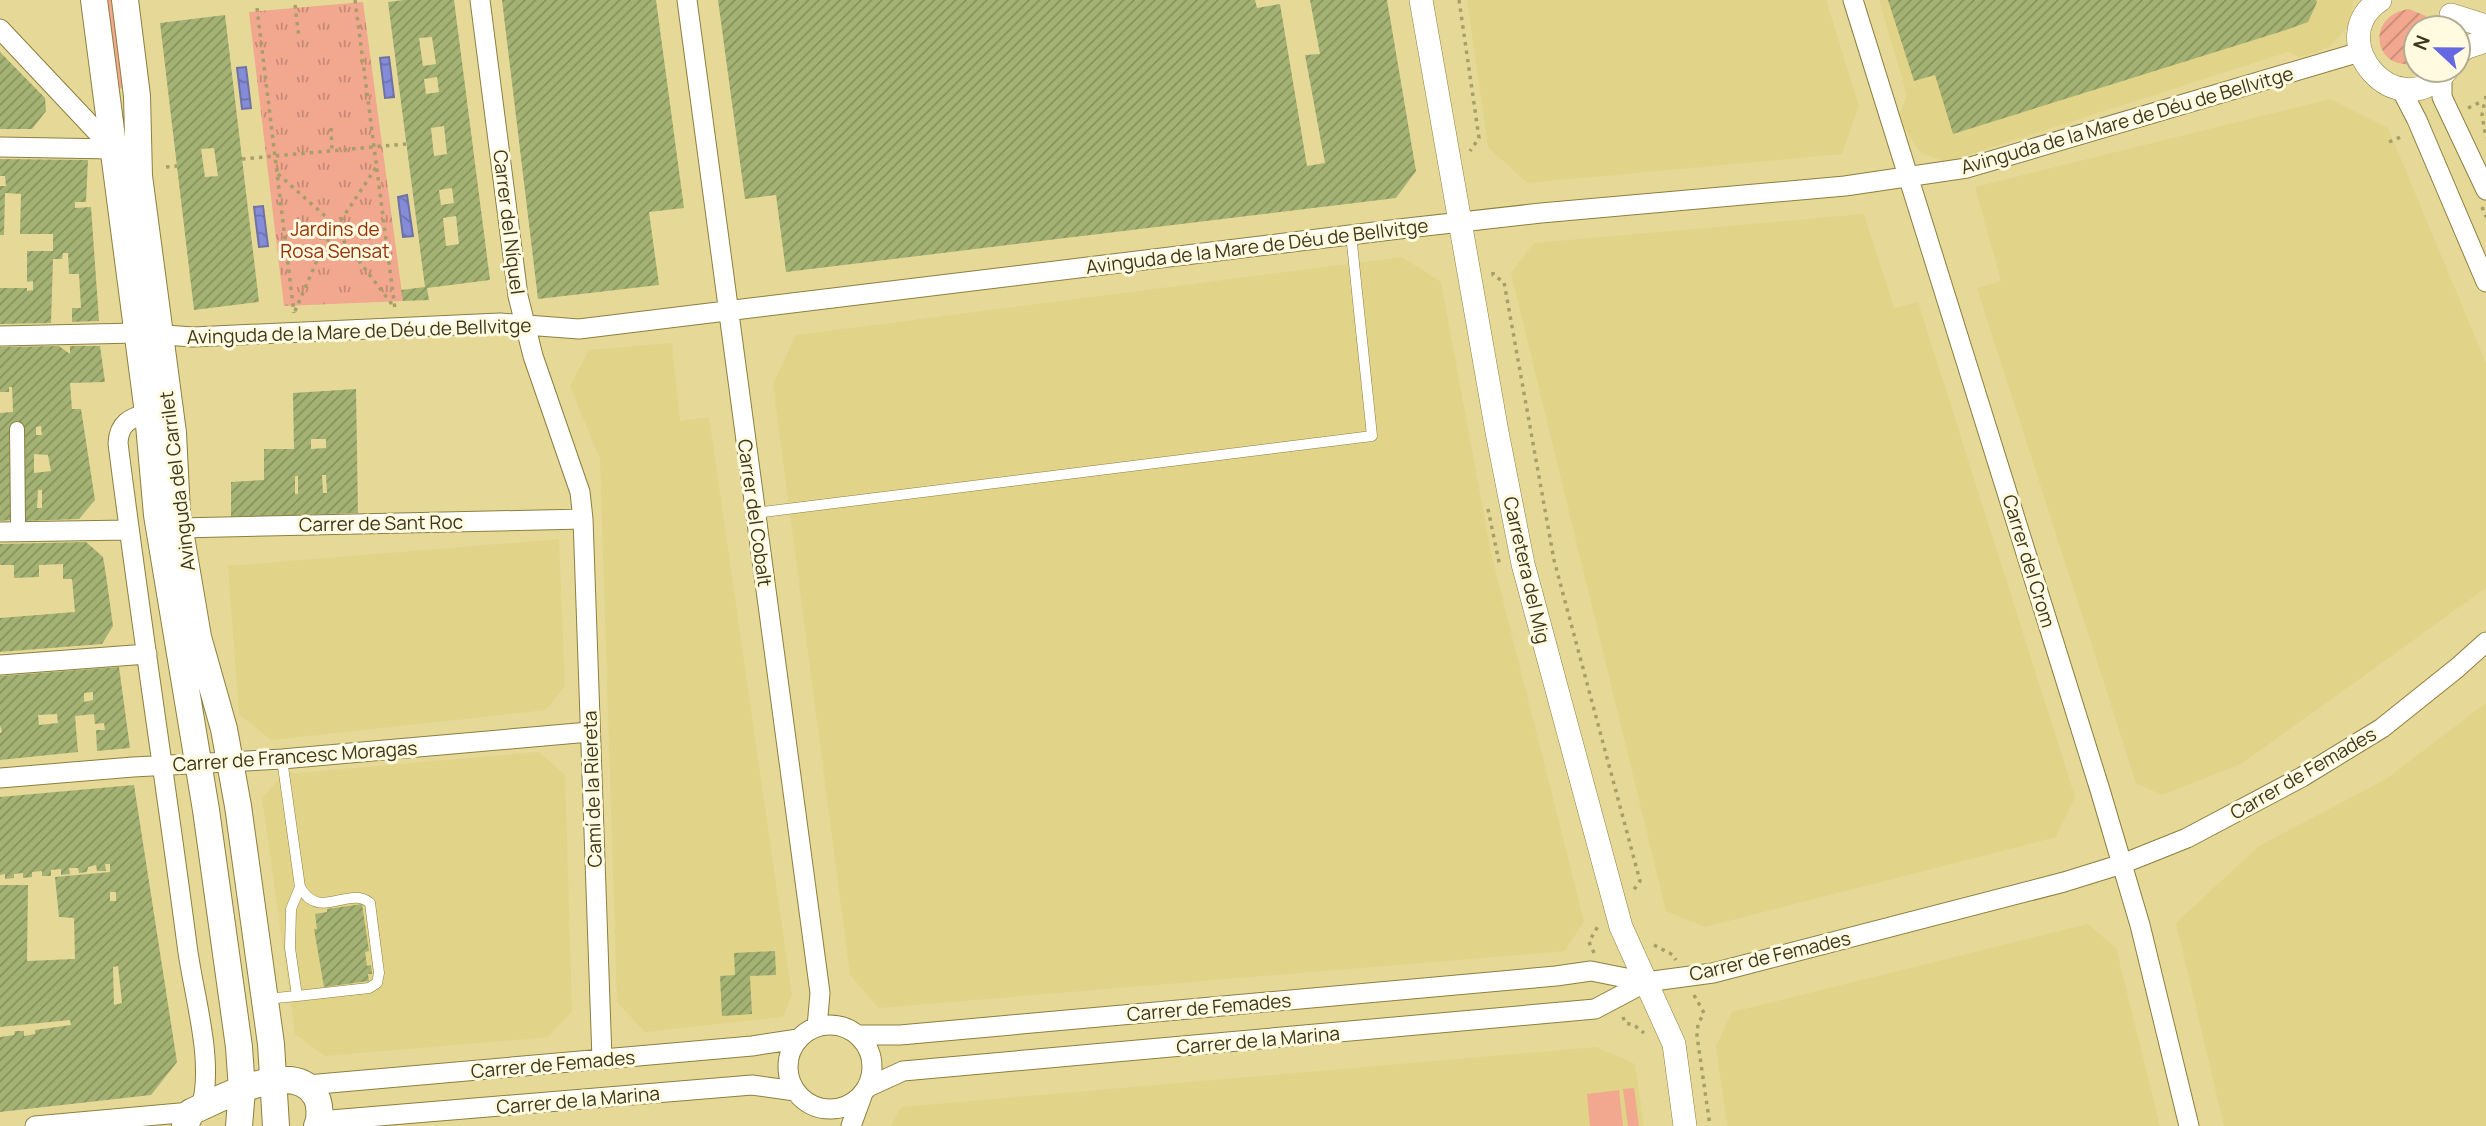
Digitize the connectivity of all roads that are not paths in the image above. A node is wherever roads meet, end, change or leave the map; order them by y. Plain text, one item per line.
1 (94, 0) edge
2 (480, 0) edge
3 (687, 0) edge
4 (1422, 0) edge
5 (1853, 0) edge
6 (130, 1) edge
7 (2369, 5) edge
8 (0, 29) edge
9 (2360, 52) junction
10 (2429, 84) edge
11 (2444, 84) edge
12 (2401, 89) junction
13 (138, 124) junction
14 (0, 147) edge
15 (113, 149) junction
16 (1909, 177) junction
17 (2486, 190) edge
18 (1460, 222) junction
19 (1351, 234) junction
20 (2486, 282) edge
21 (727, 309) junction
22 (524, 325) junction
23 (148, 334) junction
24 (0, 335) edge
25 (148, 413) junction
26 (16, 429) dead end
27 (755, 513) junction
28 (583, 519) junction
29 (18, 523) dead end
30 (179, 527) junction
31 (129, 530) junction
32 (0, 532) edge
33 (2486, 642) edge
34 (147, 654) junction
35 (0, 666) edge
36 (589, 732) junction
37 (282, 759) junction
38 (230, 762) junction
39 (198, 764) junction
40 (163, 765) junction
41 (0, 778) edge
42 (2122, 864) junction
43 (300, 887) junction
44 (1646, 982) junction
45 (297, 996) junction
46 (265, 999) junction
47 (817, 1027) junction
48 (859, 1035) junction
49 (798, 1039) junction
50 (602, 1059) junction
51 (275, 1079) junction
52 (307, 1085) junction
53 (242, 1090) junction
54 (795, 1091) junction
55 (865, 1091) junction
56 (822, 1109) junction
57 (187, 1118) edge
58 (318, 1124) edge
59 (35, 1126) edge
60 (240, 1126) edge
61 (276, 1126) edge
62 (835, 1126) edge
63 (851, 1126) edge
64 (1685, 1126) edge
65 (2189, 1126) edge

1 - 15 main road, Avinguda del Carrilet
2 - 22 street, Carrer del Níquel
3 - 21 street, Carrer del Cobalt
4 - 18 street, Carretera del Mig
5 - 16 street, Carrer del Crom
6 - 13 main road, Avinguda del Carrilet
7 - 9 street
8 - 15 street
9 - 12 street
9 - 16 street, Avinguda de la Mare de Déu de Bellvitge
10 - 12 street
11 - 17 street
12 - 20 street
13 - 15 street
13 - 23 main road, Avinguda del Carrilet
14 - 15 street
15 - 23 main road, Avinguda del Carrilet
16 - 18 street, Avinguda de la Mare de Déu de Bellvitge
16 - 42 street, Carrer del Crom
18 - 19 street, Avinguda de la Mare de Déu de Bellvitge
18 - 44 street, Carretera del Mig
19 - 21 street, Avinguda de la Mare de Déu de Bellvitge
19 - 27 lane
21 - 22 street, Avinguda de la Mare de Déu de Bellvitge
21 - 27 street, Carrer del Cobalt
22 - 23 street, Avinguda de la Mare de Déu de Bellvitge
22 - 28 street, Carrer del Níquel
23 - 24 street, Avinguda de la Mare de Déu de Bellvitge
23 - 25 main road, Avinguda del Carrilet
23 - 30 main road, Avinguda del Carrilet
25 - 31 street, Avinguda del Carrilet
25 - 39 main road, Avinguda del Carrilet
26 - 29 street
27 - 47 street, Carrer del Cobalt
28 - 30 street, Carrer de Sant Roc
28 - 36 street, Camí de la Riereta
30 - 38 main road, Avinguda del Carrilet
31 - 32 street
31 - 34 street, Avinguda del Carrilet
33 - 42 street, Carrer de Femades
34 - 35 street
34 - 40 street, Avinguda del Carrilet
36 - 37 street, Carrer de Francesc Moragas
36 - 50 street, Camí de la Riereta
37 - 38 street, Carrer de Francesc Moragas
37 - 43 lane
38 - 39 street, Carrer de Francesc Moragas
38 - 46 main road, Avinguda del Carrilet
39 - 40 street, Carrer de Francesc Moragas
39 - 53 main road, Avinguda del Carrilet
40 - 41 street, Carrer de Francesc Moragas
40 - 57 street, Avinguda del Carrilet
42 - 44 street, Carrer de Femades
42 - 65 street, Carrer del Crom
43 - 45 lane
43 - 45 lane
44 - 48 street, Carrer de Femades
44 - 55 street, Carrer de la Marina
44 - 64 street, Carretera del Mig
45 - 46 lane
46 - 51 main road, Avinguda del Carrilet
47 - 48 street
47 - 49 street
48 - 55 street
49 - 50 street, Carrer de Femades
49 - 54 street
50 - 52 street, Carrer de Femades
51 - 52 main road
51 - 53 main road
51 - 61 main road, Avinguda del Carrilet
52 - 58 main road
53 - 57 main road
53 - 60 main road, Avinguda del Carrilet
54 - 56 street
54 - 58 street, Carrer de la Marina
55 - 56 street
55 - 63 street
56 - 62 street
57 - 59 street

